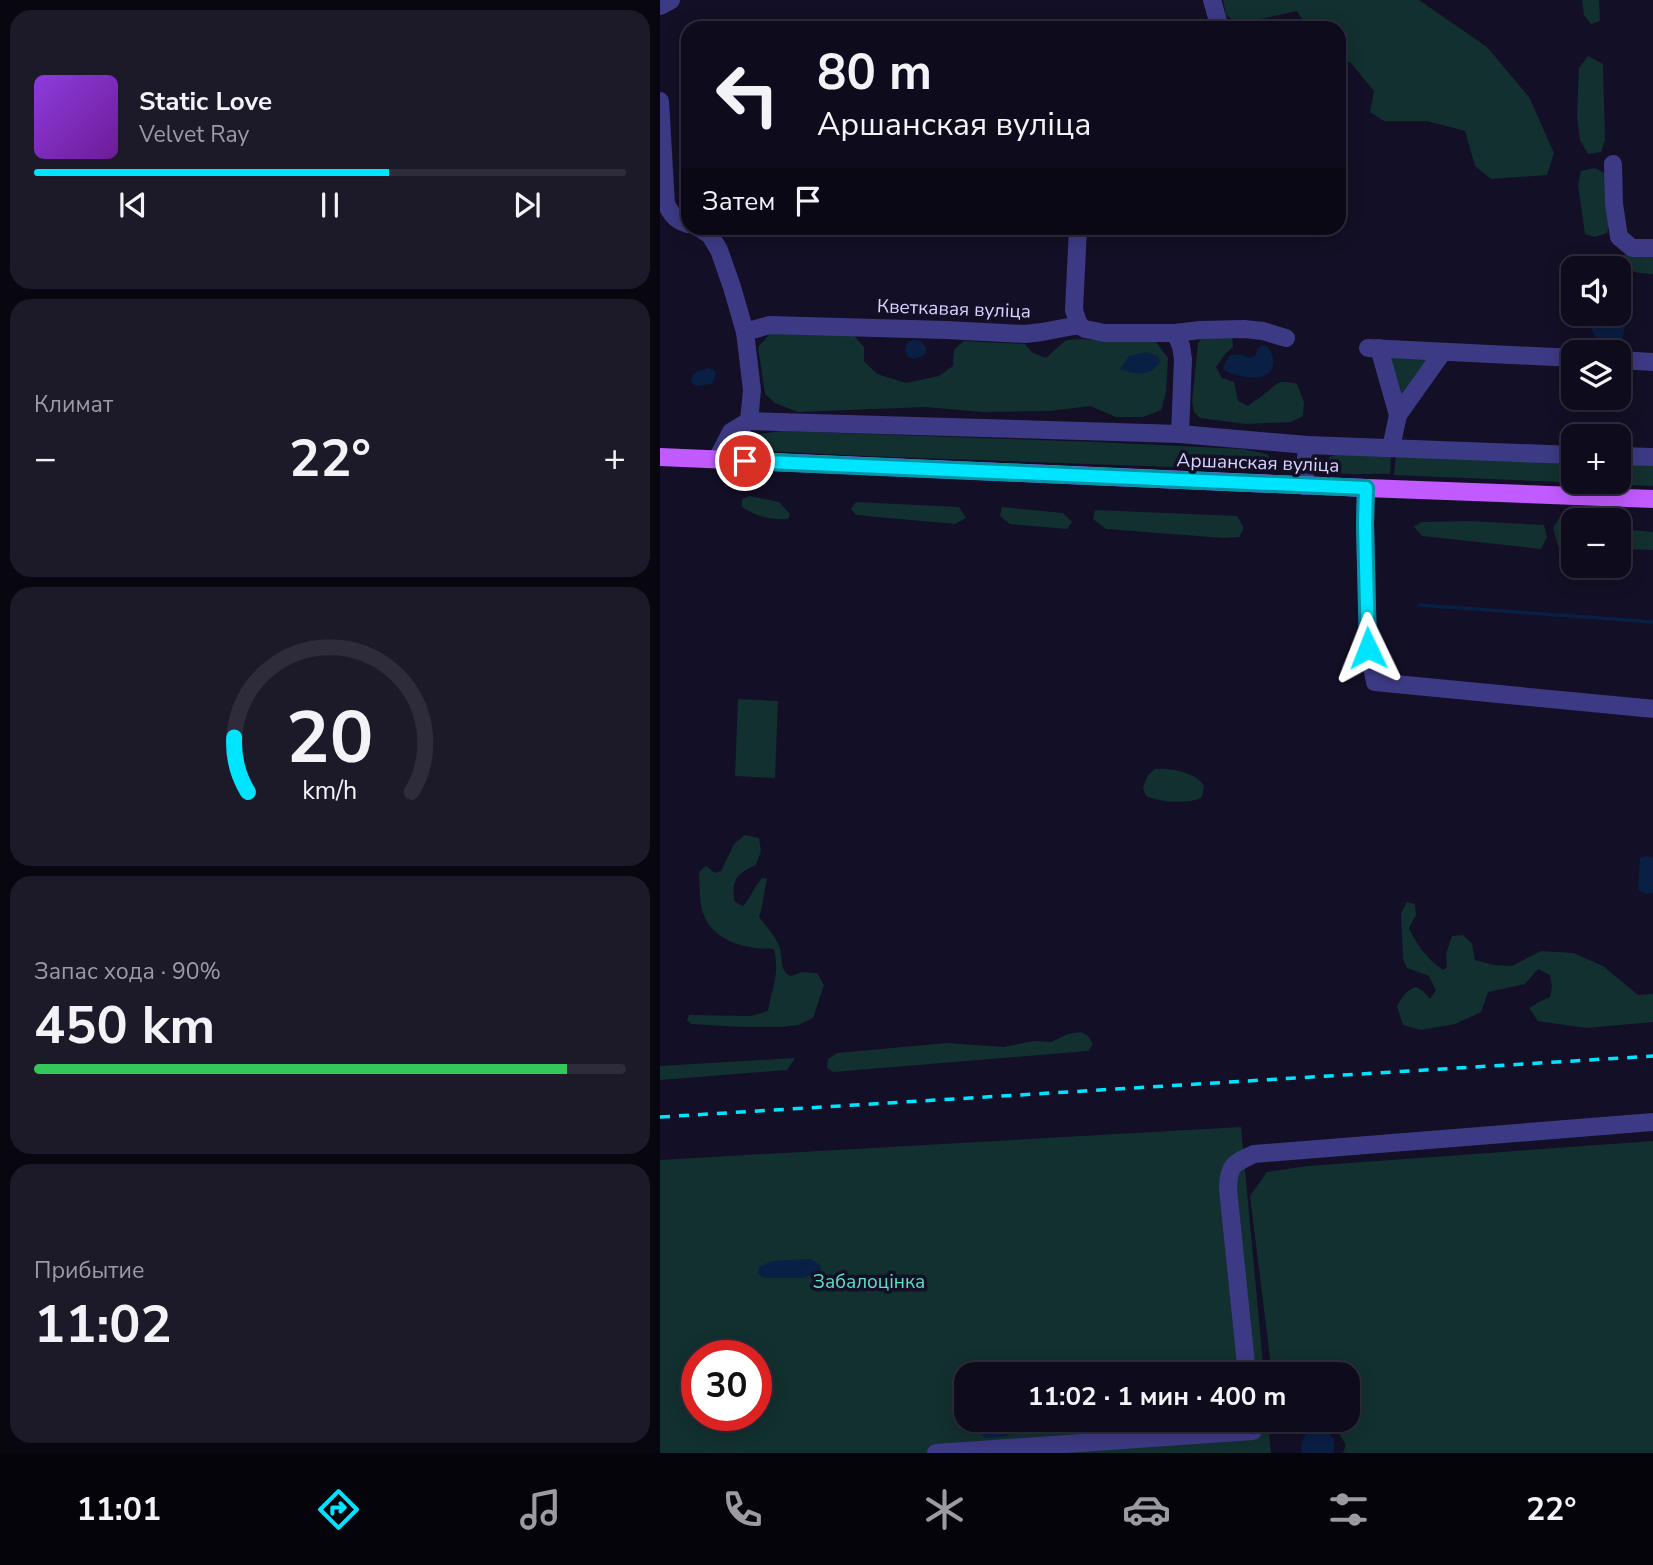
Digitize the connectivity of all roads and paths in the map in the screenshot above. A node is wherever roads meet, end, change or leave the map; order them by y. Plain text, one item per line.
1 (670, 0) edge
2 (1212, 0) edge
3 (660, 6) edge
4 (1218, 21) edge
5 (660, 101) edge
6 (1613, 164) dead end
7 (681, 222) edge
8 (710, 235) edge
9 (1078, 235) edge
10 (1653, 248) edge
11 (1079, 325) junction
12 (745, 332) junction
13 (1174, 333) junction
14 (1285, 338) dead end
15 (1442, 353) junction
16 (1561, 358) edge
17 (1631, 361) edge
18 (1653, 362) edge
19 (1398, 415) junction
20 (749, 421) junction
21 (1180, 434) junction
22 (1307, 445) junction
23 (1391, 448) junction
24 (1561, 455) edge
25 (1631, 456) edge
26 (660, 457) edge
27 (1653, 457) edge
28 (717, 459) junction
29 (1304, 485) junction
30 (1366, 488) junction
31 (1653, 499) edge
32 (1653, 709) edge
33 (1653, 1122) edge
34 (1246, 1362) edge
35 (1239, 1432) edge
36 (936, 1453) edge

1 - 3 street
2 - 4 street
5 - 7 street
6 - 10 street
8 - 12 street
9 - 11 street
11 - 12 street, Кветкавая вуліца
11 - 13 street, Кветкавая вуліца
12 - 20 street
13 - 14 street, Кветкавая вуліца
13 - 21 street
15 - 16 street
15 - 19 street
15 - 19 street
17 - 18 street
19 - 23 street
20 - 21 street
20 - 28 street
21 - 22 street
22 - 23 street
22 - 29 street
23 - 24 street
25 - 27 street
26 - 28 main road, Аршанская вуліца
28 - 29 main road, Аршанская вуліца
29 - 30 main road, Аршанская вуліца
30 - 31 main road, Аршанская вуліца
30 - 32 street
33 - 34 street
35 - 36 street

